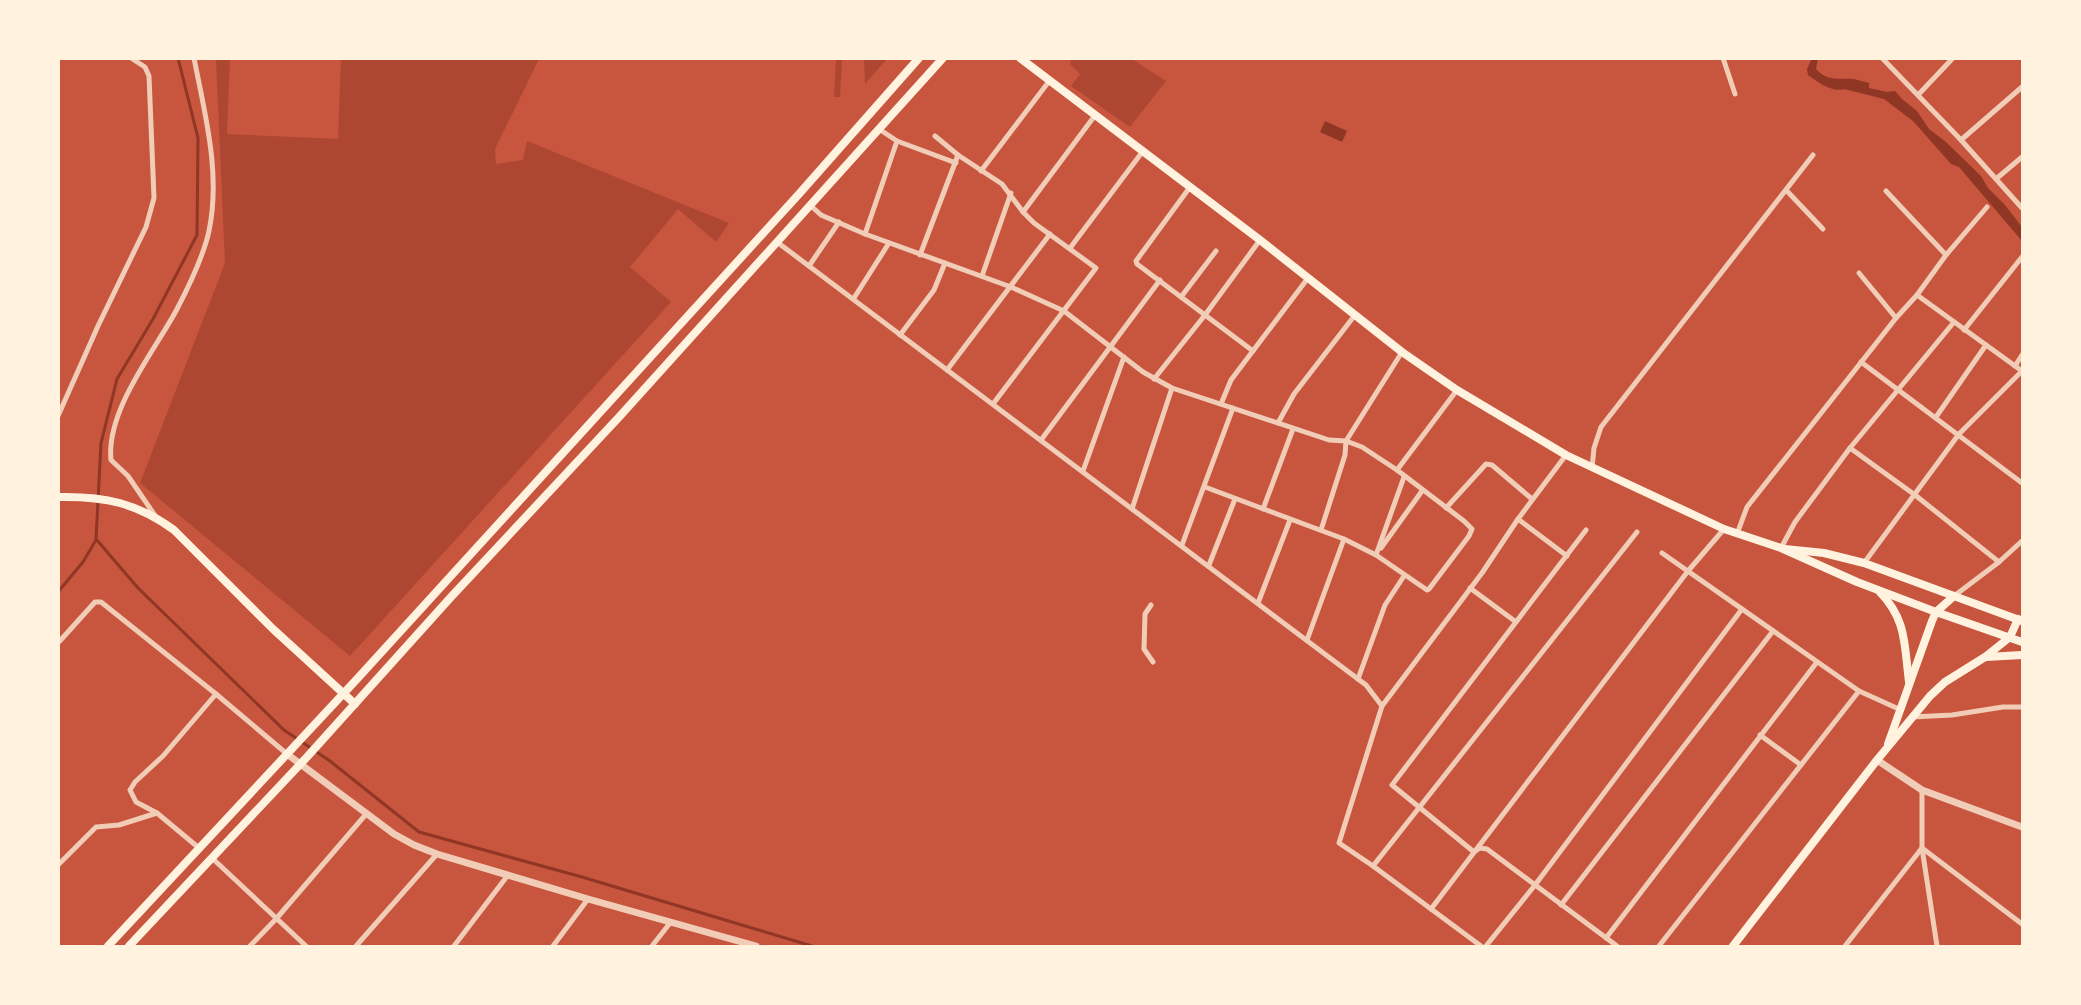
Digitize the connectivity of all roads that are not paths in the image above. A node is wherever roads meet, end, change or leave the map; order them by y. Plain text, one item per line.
1 (131, 58) edge
2 (194, 58) edge
3 (919, 58) edge
4 (943, 58) edge
5 (1020, 58) edge
6 (1723, 58) edge
7 (1882, 58) edge
8 (1953, 58) edge
9 (1050, 80) junction
10 (2022, 87) edge
11 (1735, 94) dead end
12 (1918, 95) junction
13 (1096, 114) junction
14 (879, 129) junction
15 (935, 136) dead end
16 (1961, 140) junction
17 (897, 141) junction
18 (1143, 151) junction
19 (958, 155) junction
20 (1813, 155) dead end
21 (2022, 157) edge
22 (956, 163) junction
23 (981, 171) junction
24 (1996, 179) junction
25 (1190, 187) junction
26 (1786, 190) junction
27 (1886, 191) dead end
28 (1011, 193) junction
29 (810, 206) junction
30 (1987, 207) dead end
31 (2022, 208) edge
32 (1023, 212) junction
33 (839, 222) junction
34 (1824, 229) dead end
35 (865, 234) junction
36 (1050, 234) junction
37 (1260, 240) junction
38 (777, 242) junction
39 (889, 243) junction
40 (1070, 248) junction
41 (1216, 250) dead end
42 (920, 255) junction
43 (1946, 255) junction
44 (2022, 257) edge
45 (945, 263) junction
46 (808, 266) junction
47 (1859, 273) dead end
48 (982, 276) junction
49 (1308, 278) junction
50 (1160, 280) junction
51 (1011, 287) junction
52 (1917, 295) junction
53 (1181, 297) junction
54 (854, 298) junction
55 (1064, 311) junction
56 (1205, 315) junction
57 (1355, 315) junction
58 (1896, 318) junction
59 (1954, 322) junction
60 (1964, 330) junction
61 (900, 335) junction
62 (1986, 345) junction
63 (1111, 346) junction
64 (1253, 351) junction
65 (1402, 352) junction
66 (2022, 355) edge
67 (1124, 357) junction
68 (1861, 362) junction
69 (2015, 366) junction
70 (947, 370) junction
71 (2022, 371) edge
72 (1154, 379) junction
73 (1172, 388) junction
74 (1458, 390) junction
75 (1898, 390) junction
76 (993, 404) junction
77 (1221, 404) junction
78 (1233, 408) junction
79 (58, 416) edge
80 (1936, 417) junction
81 (1278, 423) junction
82 (1293, 429) junction
83 (1959, 435) junction
84 (1041, 440) junction
85 (1346, 441) junction
86 (1850, 448) junction
87 (1566, 455) junction
88 (1592, 468) junction
89 (1397, 470) junction
90 (1083, 471) junction
91 (1404, 477) junction
92 (2022, 483) edge
93 (1205, 487) junction
94 (1422, 490) junction
95 (1915, 495) junction
96 (58, 497) edge
97 (1235, 499) junction
98 (1532, 500) junction
99 (1446, 508) junction
100 (1132, 509) junction
101 (1263, 509) junction
102 (156, 517) junction
103 (1518, 519) junction
104 (1290, 520) junction
105 (1724, 529) junction
106 (1321, 530) junction
107 (1586, 530) dead end
108 (1636, 532) dead end
109 (1737, 534) junction
110 (1344, 539) junction
111 (2022, 541) edge
112 (1182, 545) junction
113 (1781, 548) junction
114 (1662, 553) dead end
115 (1376, 555) junction
116 (1567, 556) junction
117 (1999, 562) junction
118 (1864, 563) junction
119 (1209, 565) junction
120 (1688, 571) junction
121 (1404, 576) junction
122 (1876, 587) junction
123 (1470, 588) junction
124 (1954, 596) junction
125 (1258, 603) junction
126 (1151, 605) dead end
127 (1742, 609) junction
128 (1936, 612) junction
129 (2020, 620) edge
130 (1516, 622) junction
131 (1773, 631) junction
132 (2010, 637) junction
133 (1307, 640) junction
134 (2022, 642) edge
135 (58, 643) edge
136 (2022, 655) edge
137 (1985, 657) junction
138 (1153, 662) dead end
139 (1817, 662) junction
140 (1358, 679) junction
141 (1910, 687) junction
142 (1859, 691) junction
143 (344, 693) junction
144 (216, 694) junction
145 (355, 704) junction
146 (1382, 706) junction
147 (2022, 707) edge
148 (1901, 710) junction
149 (1912, 717) junction
150 (1760, 735) junction
151 (1885, 751) junction
152 (287, 754) junction
153 (1877, 760) junction
154 (299, 764) junction
155 (1801, 765) junction
156 (1922, 790) junction
157 (1419, 808) junction
158 (157, 813) junction
159 (367, 813) junction
160 (2022, 827) edge
161 (199, 848) junction
162 (1922, 848) junction
163 (1474, 852) junction
164 (437, 854) junction
165 (212, 858) junction
166 (58, 866) edge
167 (1373, 866) junction
168 (508, 875) junction
169 (1535, 885) junction
170 (588, 899) junction
171 (1561, 904) junction
172 (1431, 909) junction
173 (276, 919) junction
174 (670, 923) junction
175 (2022, 924) edge
176 (1606, 938) junction
177 (108, 946) edge
178 (129, 946) edge
179 (250, 946) edge
180 (306, 946) edge
181 (356, 946) edge
182 (454, 946) edge
183 (553, 946) edge
184 (652, 946) edge
185 (754, 946) edge
186 (1481, 946) edge
187 (1486, 946) edge
188 (1617, 946) edge
189 (1659, 946) edge
190 (1733, 946) edge
191 (1845, 946) edge
192 (1937, 946) edge

1 - 79 street
2 - 102 street
3 - 143 highway
4 - 14 highway
5 - 9 main road
6 - 11 street
7 - 12 street
8 - 12 street
9 - 13 main road
9 - 23 street
10 - 16 street
12 - 16 street
13 - 18 main road
13 - 32 street
14 - 17 street
14 - 29 highway
15 - 19 street
16 - 24 street
17 - 22 street
17 - 35 street
18 - 25 main road
18 - 40 street
19 - 22 street
19 - 23 street
20 - 26 street
21 - 24 street
22 - 42 street
23 - 28 street
24 - 31 street
25 - 37 main road
25 - 50 street
26 - 34 street
26 - 88 street
27 - 43 street
28 - 32 street
28 - 48 street
29 - 33 street
29 - 38 highway
30 - 43 street
32 - 36 street
33 - 35 street
33 - 46 street
35 - 39 street
36 - 40 street
36 - 51 street
37 - 49 main road
37 - 56 street
38 - 46 street
38 - 145 highway
39 - 42 street
39 - 54 street
40 - 55 street
41 - 53 street
42 - 45 street
43 - 52 street
44 - 60 street
45 - 48 street
45 - 61 street
46 - 54 street
47 - 58 street
48 - 51 street
49 - 57 main road
49 - 64 street
50 - 53 street
50 - 63 street
51 - 55 street
51 - 70 street
52 - 58 street
52 - 59 street
53 - 56 street
54 - 61 street
55 - 63 street
55 - 76 street
56 - 64 street
56 - 72 street
57 - 65 main road
57 - 81 street
58 - 68 street
59 - 60 street
59 - 75 street
60 - 62 street
61 - 70 street
62 - 69 street
62 - 80 street
63 - 67 street
63 - 84 street
64 - 77 street
65 - 74 main road
65 - 85 street
66 - 69 street
67 - 72 street
67 - 90 street
68 - 75 street
68 - 109 street
69 - 71 street
70 - 76 street
71 - 83 street
72 - 73 street
73 - 77 street
73 - 100 street
74 - 87 main road
74 - 89 street
75 - 80 street
75 - 86 street
76 - 84 street
77 - 78 street
78 - 81 street
78 - 93 street
80 - 83 street
81 - 82 street
82 - 85 street
82 - 101 street
83 - 92 street
83 - 95 street
84 - 90 street
85 - 89 street
85 - 106 street
86 - 95 street
86 - 113 street
87 - 88 main road
87 - 98 street
88 - 105 main road
89 - 91 street
90 - 100 street
91 - 94 street
91 - 115 street
93 - 97 street
93 - 112 street
94 - 99 street
94 - 115 street
95 - 117 street
95 - 118 street
96 - 102 main road
97 - 101 street
97 - 119 street
98 - 99 street
98 - 103 street
99 - 121 street
100 - 112 street
101 - 104 street
102 - 143 main road
103 - 116 street
103 - 123 street
104 - 106 street
104 - 125 street
105 - 109 main road
105 - 120 street
106 - 110 street
107 - 116 street
108 - 157 street
109 - 113 main road
110 - 115 street
110 - 133 street
111 - 117 street
112 - 119 street
113 - 118 main road
113 - 122 main road
114 - 120 street
115 - 121 street
116 - 130 street
117 - 124 street
118 - 124 main road
119 - 125 street
120 - 127 street
120 - 163 street
121 - 140 street
122 - 128 main road
122 - 141 main road
123 - 130 street
123 - 146 street
124 - 128 main road
124 - 129 main road
125 - 133 street
126 - 138 street
127 - 131 street
127 - 169 street
128 - 132 main road
128 - 141 main road
129 - 132 main road
130 - 157 street
131 - 139 street
131 - 171 street
132 - 134 main road
132 - 137 main road
133 - 140 street
135 - 144 street
136 - 137 main road
137 - 149 main road
139 - 142 street
139 - 150 street
140 - 146 street
141 - 148 main road
142 - 148 street
142 - 155 street
143 - 145 main road
143 - 152 highway
144 - 152 street
144 - 158 street
145 - 154 highway
146 - 167 street
147 - 149 street
148 - 151 main road
149 - 151 main road
150 - 155 street
150 - 176 street
151 - 153 main road
152 - 154 street
152 - 161 highway
153 - 156 street
153 - 190 main road
154 - 159 street
154 - 165 highway
155 - 189 street
156 - 160 street
156 - 162 street
157 - 163 street
157 - 167 street
158 - 161 street
158 - 166 street
159 - 164 street
159 - 173 street
161 - 177 highway
162 - 175 street
162 - 191 street
162 - 192 street
163 - 169 street
163 - 172 street
164 - 168 street
164 - 181 street
165 - 173 street
165 - 178 highway
167 - 172 street
168 - 170 street
168 - 182 street
169 - 171 street
169 - 187 street
170 - 174 street
170 - 183 street
171 - 176 street
172 - 186 street
173 - 179 street
173 - 180 street
174 - 184 street
174 - 185 street
176 - 188 street

